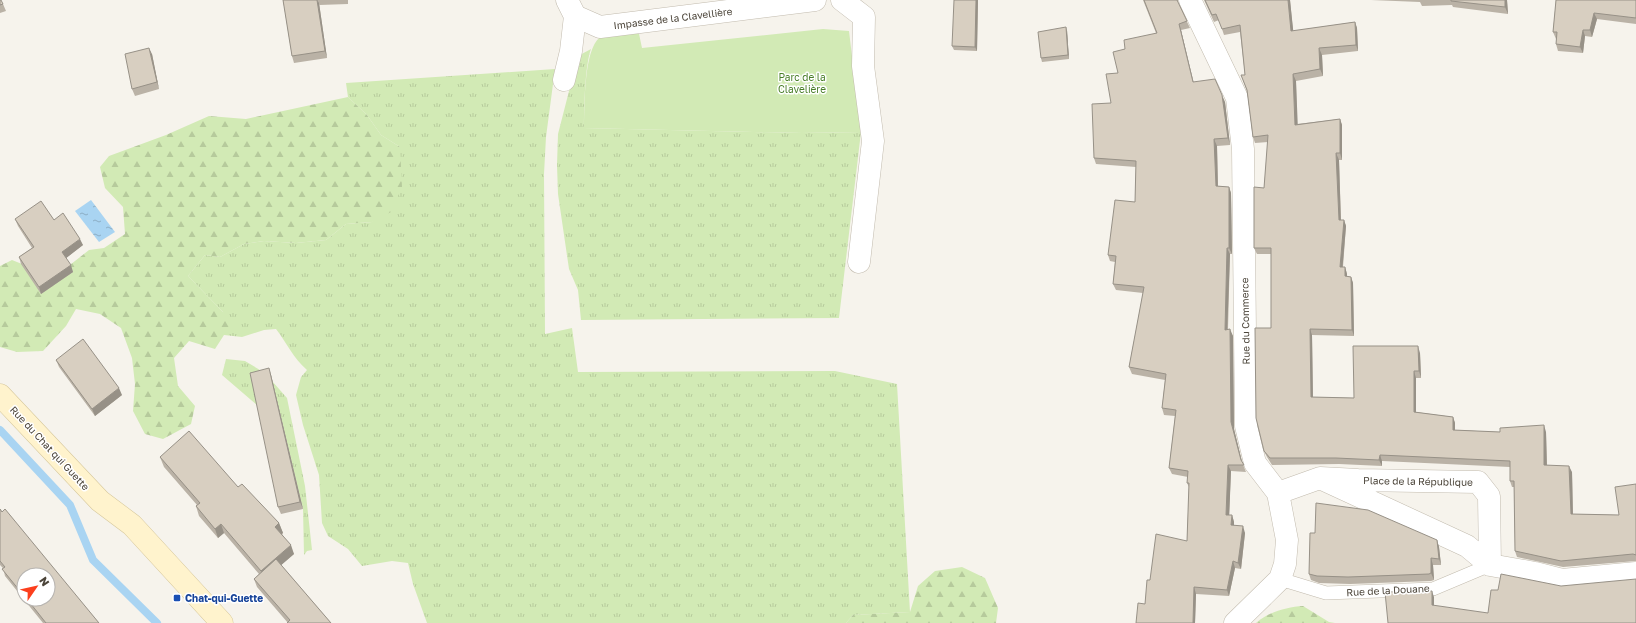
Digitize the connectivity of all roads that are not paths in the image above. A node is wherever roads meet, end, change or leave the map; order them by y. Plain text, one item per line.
1 (815, 0) edge
2 (842, 0) edge
3 (1190, 0) edge
4 (571, 8) edge
5 (564, 80) dead end
6 (859, 262) dead end
7 (0, 395) edge
8 (1320, 478) junction
9 (1278, 493) junction
10 (100, 501) junction
11 (1490, 565) junction
12 (1636, 573) edge
13 (1280, 579) junction
14 (201, 623) edge
15 (222, 623) edge
16 (1235, 623) edge

1 - 4 street, Impasse de la Clavellière
2 - 6 street
3 - 9 street, Rue du Commerce
4 - 5 street
7 - 10 main road, Rue du Chat qui Guette
8 - 9 street, Place de la République
8 - 11 street, Place de la République
8 - 11 street, Place de la République
9 - 13 street, Rue du Commerce
10 - 14 main road, Rue du Chat qui Guette
10 - 15 main road, Rue du Chat qui Guette
11 - 12 street
11 - 13 lane, Rue de la Douane
13 - 16 street

